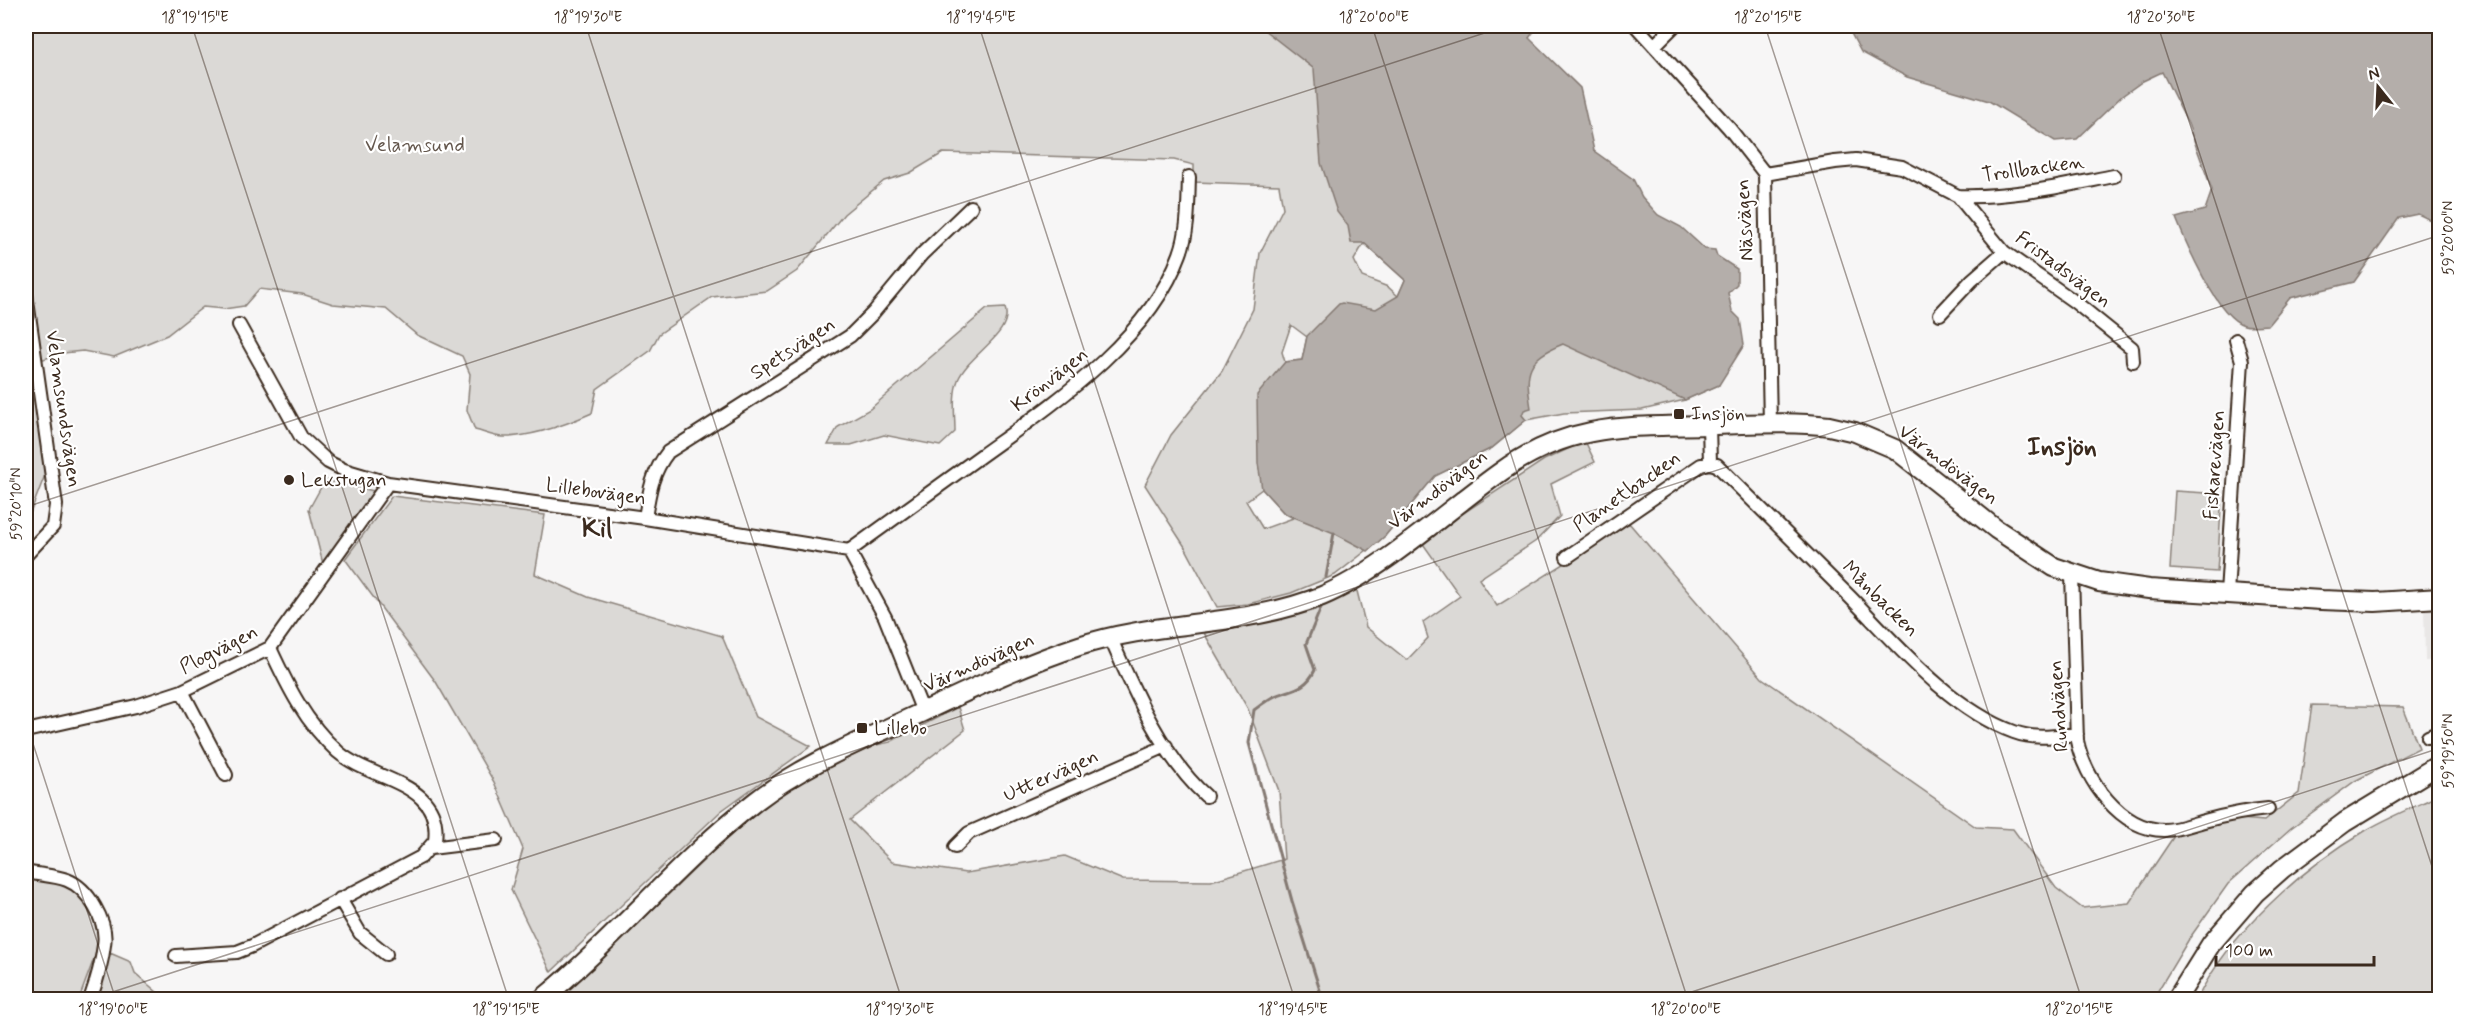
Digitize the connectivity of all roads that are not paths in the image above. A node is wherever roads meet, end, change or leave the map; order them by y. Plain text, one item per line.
1 (1636, 26) edge
2 (1674, 26) edge
3 (1654, 46) junction
4 (1765, 174) junction
5 (2114, 176) dead end
6 (1189, 177) dead end
7 (1958, 196) junction
8 (971, 207) dead end
9 (2004, 252) junction
10 (26, 294) edge
11 (1940, 314) dead end
12 (239, 325) dead end
13 (2236, 340) dead end
14 (2133, 361) dead end
15 (1770, 424) junction
16 (1709, 425) junction
17 (1710, 463) junction
18 (388, 483) junction
19 (645, 518) junction
20 (849, 551) junction
21 (26, 555) edge
22 (1567, 557) dead end
23 (2072, 574) junction
24 (2227, 593) junction
25 (2439, 598) edge
26 (1110, 637) junction
27 (270, 648) junction
28 (182, 691) junction
29 (923, 712) junction
30 (26, 731) edge
31 (2439, 732) edge
32 (2077, 734) junction
33 (2428, 737) dead end
34 (1166, 746) junction
35 (2439, 764) edge
36 (226, 775) dead end
37 (2439, 777) edge
38 (1206, 796) dead end
39 (2383, 801) junction
40 (2268, 809) dead end
41 (496, 840) dead end
42 (955, 847) dead end
43 (431, 848) junction
44 (26, 872) edge
45 (340, 899) junction
46 (386, 954) dead end
47 (176, 956) dead end
48 (90, 999) edge
49 (541, 999) edge
50 (2176, 999) edge

1 - 3 street, Näsvägen
2 - 3 street
3 - 4 street, Näsvägen
4 - 7 street, Fristadsvägen
4 - 15 street, Näsvägen
5 - 7 street, Trollbacken
6 - 20 street, Krönvägen
7 - 9 street, Fristadsvägen
8 - 19 street, Spetsvägen
9 - 11 street
9 - 14 street, Fristadsvägen
10 - 21 street, Velamsundsvägen
12 - 18 street, Lillebovägen
13 - 24 street, Fiskarevägen
15 - 16 main road, Värmdövägen
15 - 23 main road, Värmdövägen
16 - 17 street
16 - 26 main road, Värmdövägen
17 - 22 street, Planetbacken
17 - 32 street, Månbacken
18 - 19 street, Lillebovägen
18 - 27 street, Plogvägen
19 - 20 street, Lillebovägen
20 - 29 street
23 - 24 main road, Värmdövägen
23 - 32 street, Rundvägen
24 - 25 main road, Värmdövägen
26 - 29 main road, Värmdövägen
26 - 34 street
27 - 28 street, Plogvägen
27 - 43 street
28 - 30 street, Plogvägen
28 - 36 street
29 - 49 main road, Värmdövägen
31 - 33 street
32 - 40 street, Rundvägen
34 - 38 street
34 - 42 street, Uttervägen
35 - 39 main road
37 - 39 main road
39 - 50 main road
41 - 43 street
43 - 45 street
44 - 48 street
45 - 46 street
45 - 47 street

